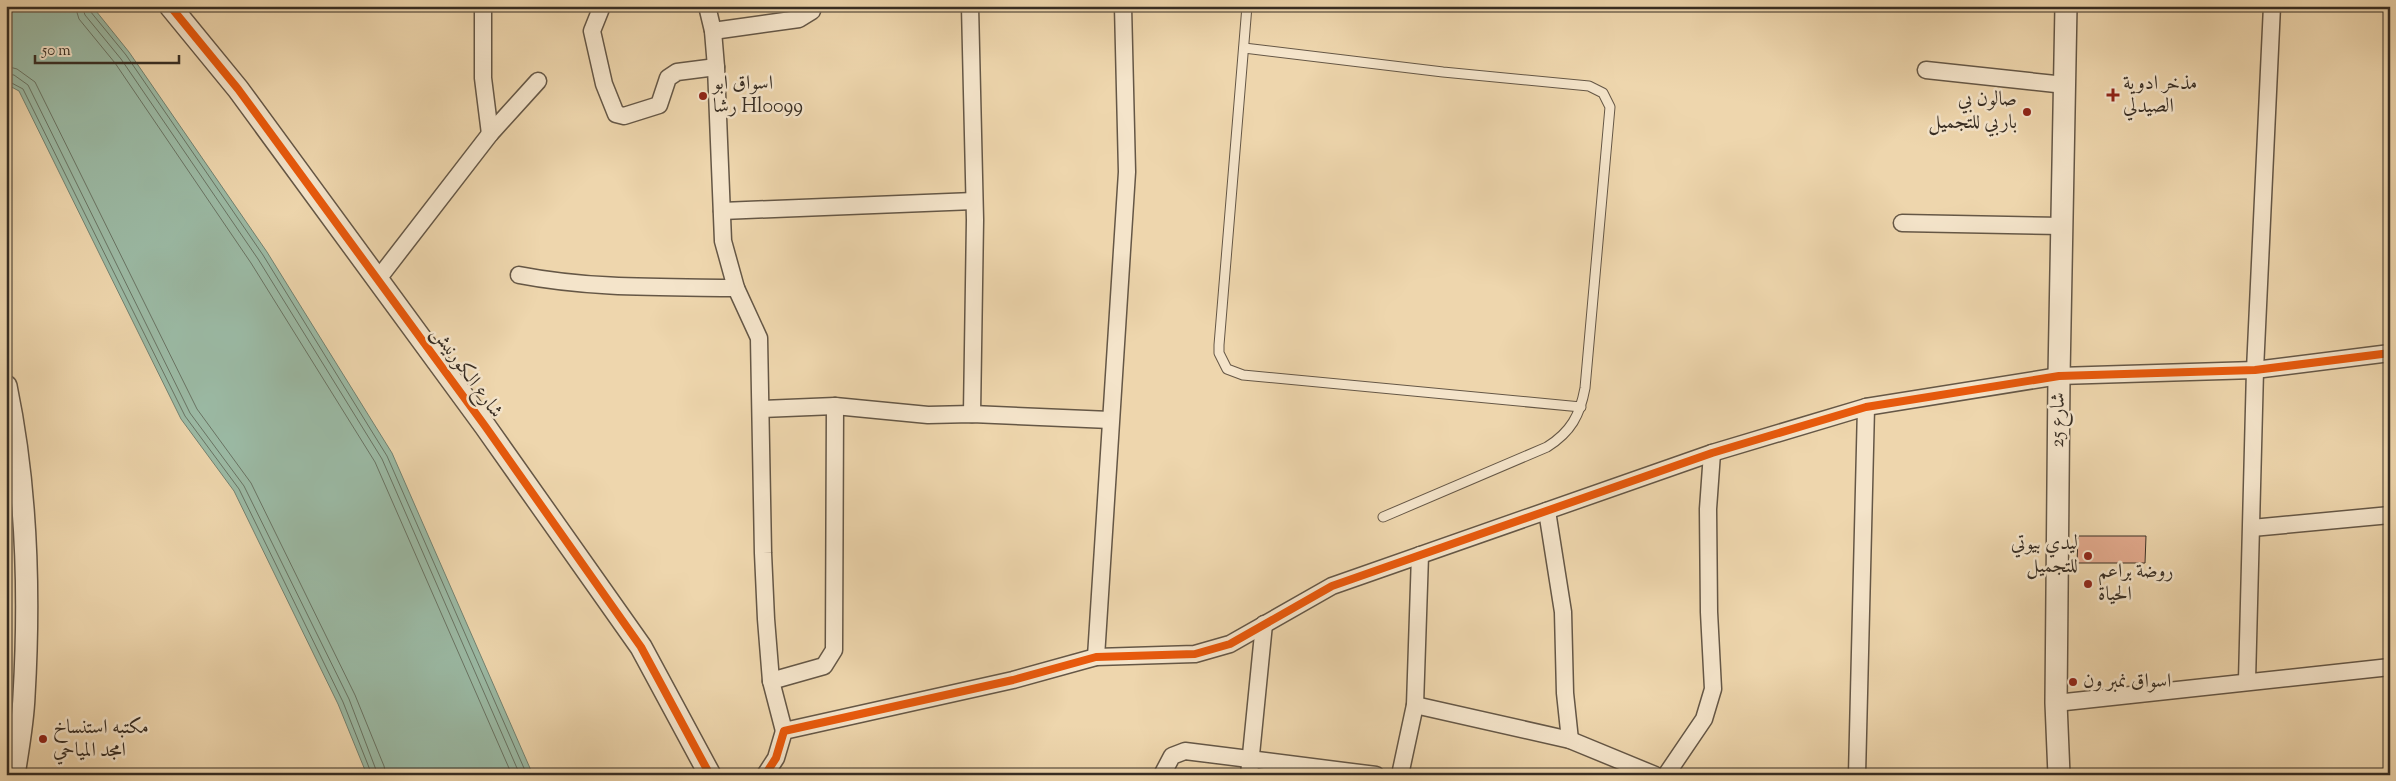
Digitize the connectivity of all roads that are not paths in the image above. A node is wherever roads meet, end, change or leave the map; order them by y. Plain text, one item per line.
1 (170, 6) edge
2 (483, 6) edge
3 (602, 6) edge
4 (707, 6) edge
5 (812, 6) edge
6 (970, 6) edge
7 (1123, 6) edge
8 (1247, 6) edge
9 (2066, 6) edge
10 (2272, 6) edge
11 (713, 31) junction
12 (1244, 48) junction
13 (716, 67) junction
14 (1926, 70) dead end
15 (538, 81) dead end
16 (2065, 85) junction
17 (490, 134) junction
18 (974, 201) junction
19 (722, 211) junction
20 (1902, 224) dead end
21 (2062, 226) junction
22 (519, 275) dead end
23 (378, 279) junction
24 (736, 288) junction
25 (2390, 353) edge
26 (2255, 370) junction
27 (2059, 376) junction
28 (6, 386) edge
29 (835, 406) junction
30 (1581, 407) junction
31 (1866, 407) junction
32 (760, 409) junction
33 (972, 414) junction
34 (1110, 420) junction
35 (1712, 453) junction
36 (1547, 511) junction
37 (2390, 515) edge
38 (1383, 517) dead end
39 (2252, 528) junction
40 (1420, 555) junction
41 (1264, 624) junction
42 (1096, 657) junction
43 (2390, 667) edge
44 (2247, 681) junction
45 (771, 682) junction
46 (2056, 703) junction
47 (1415, 705) junction
48 (784, 731) junction
49 (1570, 740) junction
50 (1251, 758) junction
51 (14, 775) edge
52 (710, 775) edge
53 (766, 775) edge
54 (1162, 775) edge
55 (1249, 775) edge
56 (1376, 775) edge
57 (1400, 775) edge
58 (1655, 775) edge
59 (1666, 775) edge
60 (1857, 775) edge
61 (2059, 775) edge

1 - 23 street, شارع الكورنيش
2 - 17 street
3 - 13 street
4 - 11 street
5 - 11 street
6 - 18 street
7 - 34 street
8 - 12 lane
9 - 16 street, شارع 25
10 - 26 street
11 - 13 street
12 - 30 lane
12 - 30 lane
13 - 19 street
14 - 16 street
15 - 17 street
16 - 21 street, شارع 25
17 - 23 street
18 - 19 street
18 - 33 street
19 - 24 street
20 - 21 street
21 - 27 street, شارع 25
22 - 24 street
23 - 52 street, شارع الكورنيش
24 - 32 street
25 - 26 street
26 - 27 street
26 - 39 street
27 - 31 street
27 - 46 street, شارع 25
28 - 51 street
29 - 32 street
29 - 33 street
29 - 45 street
30 - 38 lane
31 - 35 street
31 - 60 street
32 - 45 street
33 - 34 street
34 - 42 street
35 - 36 street
35 - 59 street
36 - 40 street
36 - 49 street
37 - 39 street
39 - 44 street
40 - 41 street
40 - 47 street
41 - 42 street
41 - 50 street
42 - 48 street
43 - 44 street
44 - 46 street
45 - 48 street
46 - 61 street, شارع 25
47 - 49 street
47 - 57 street
48 - 53 street
49 - 58 street
50 - 54 street
50 - 55 street
50 - 56 street

